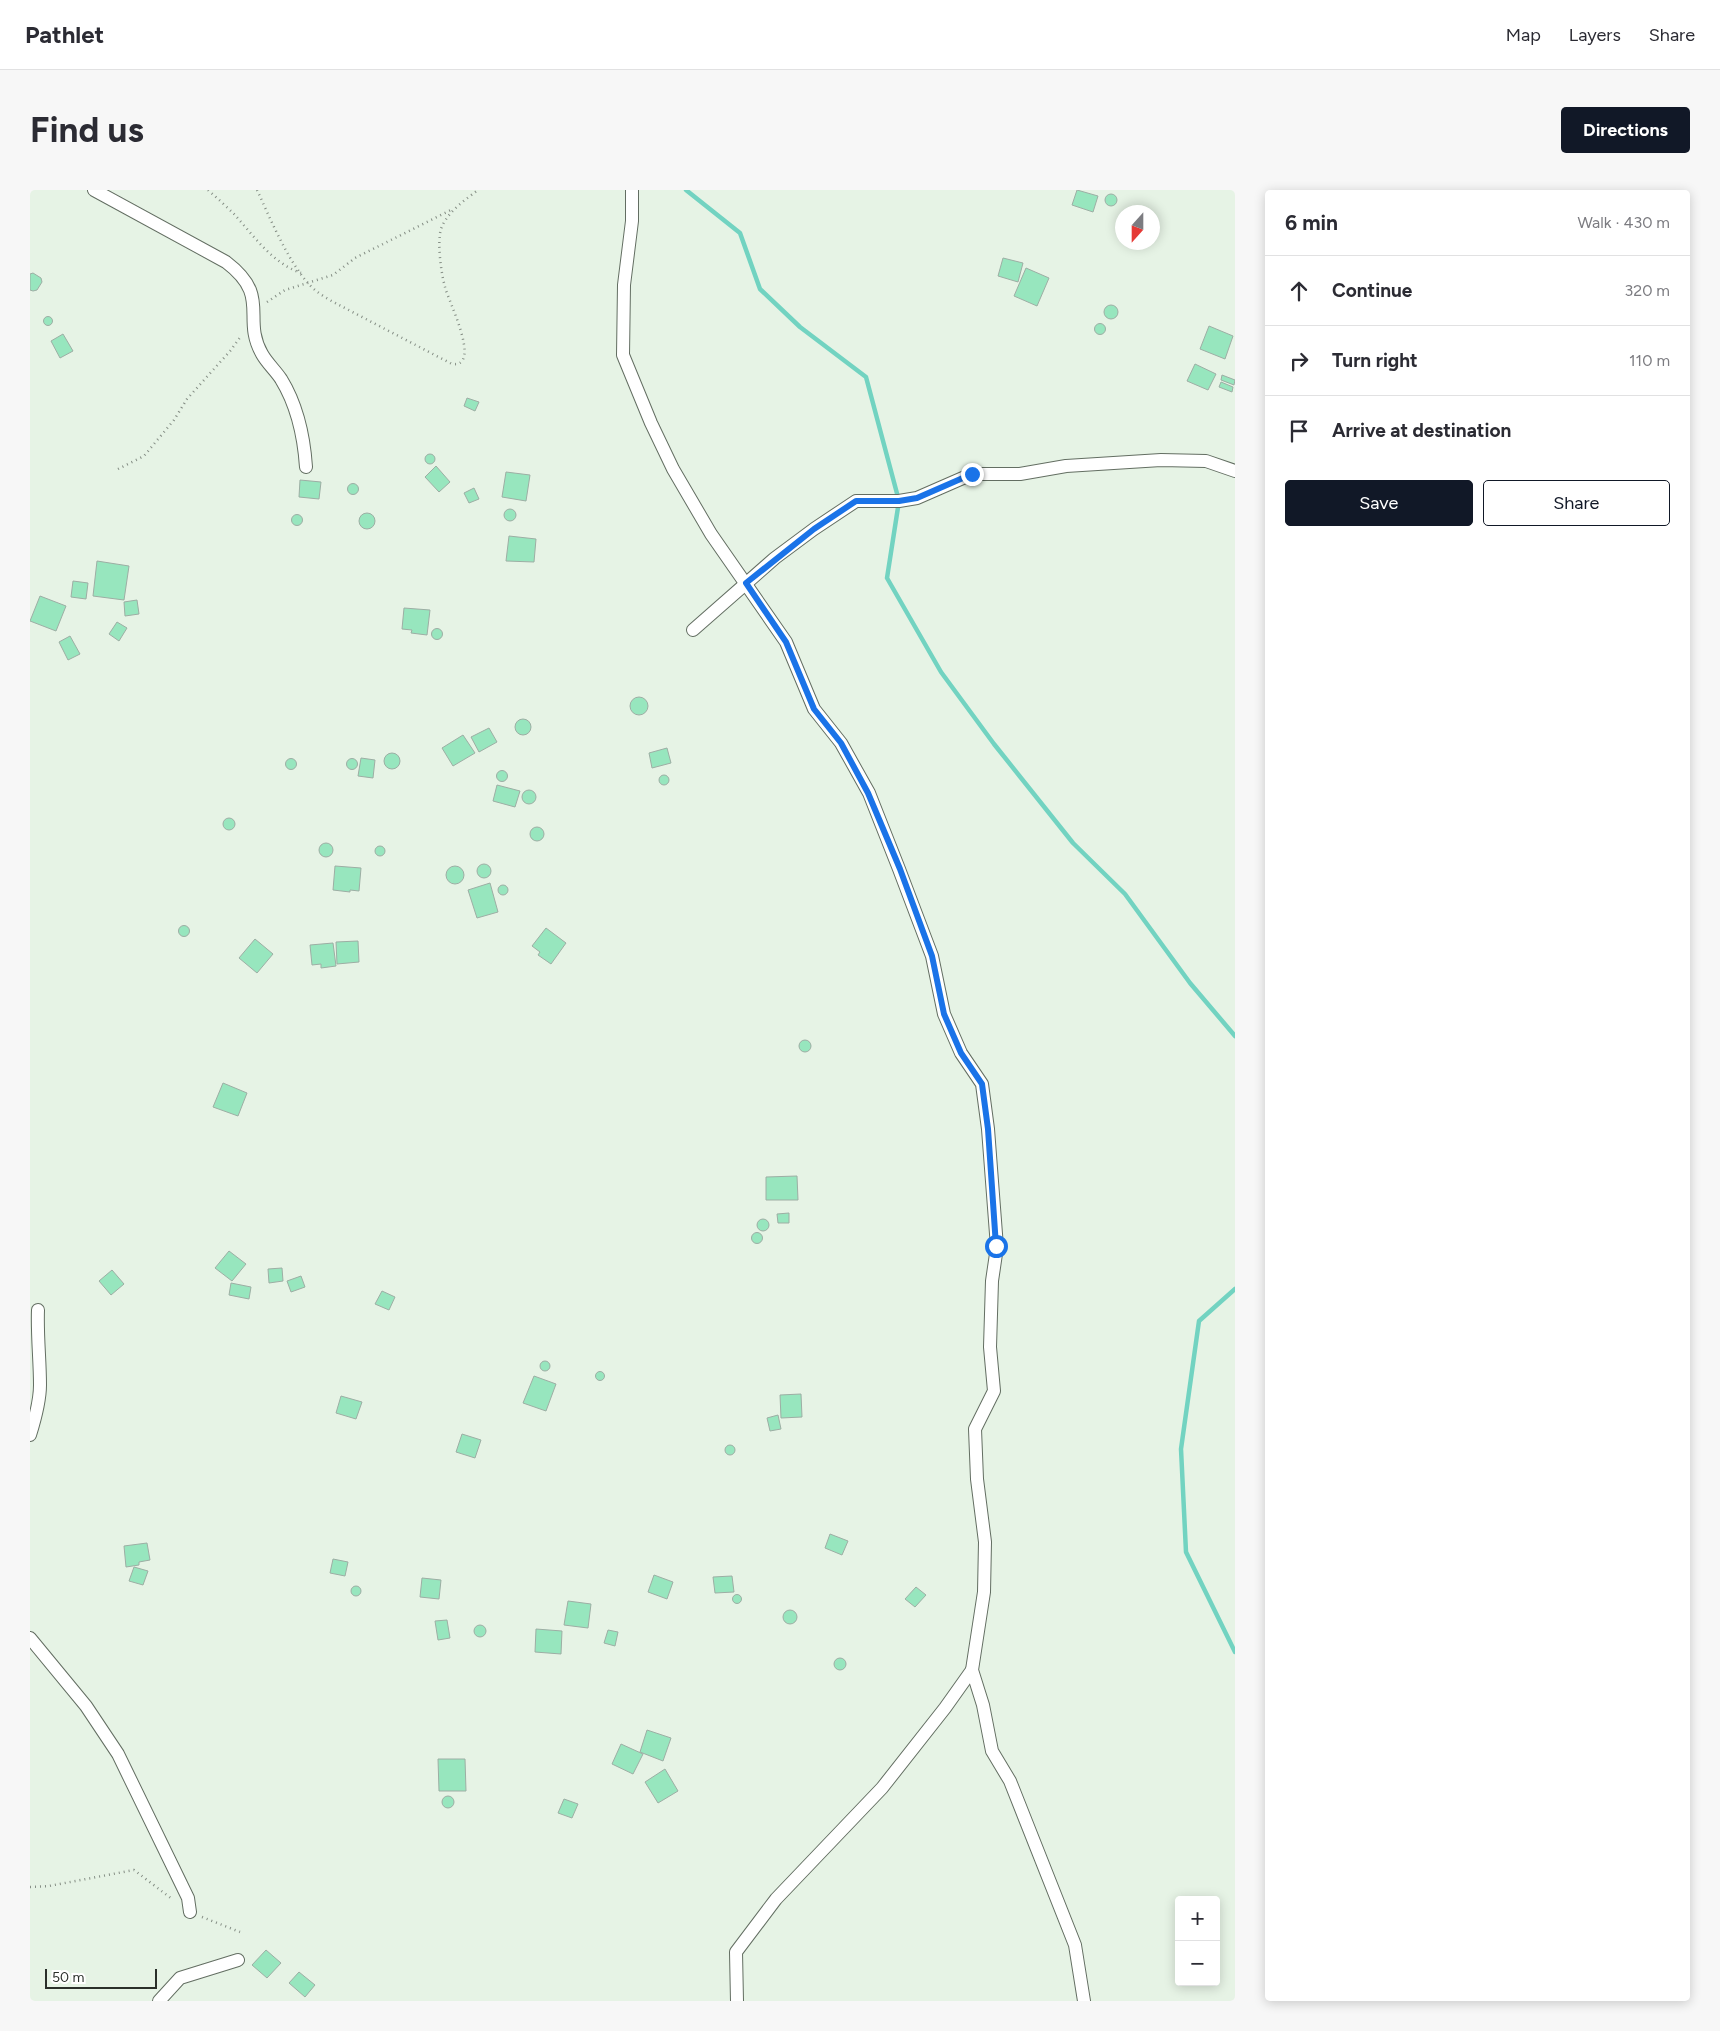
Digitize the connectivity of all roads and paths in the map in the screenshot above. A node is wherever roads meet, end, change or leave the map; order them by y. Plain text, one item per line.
1 (94, 190) edge
2 (208, 190) edge
3 (257, 190) edge
4 (478, 190) edge
5 (632, 190) edge
6 (455, 208) junction
7 (301, 273) junction
8 (307, 283) junction
9 (255, 317) junction
10 (306, 467) dead end
11 (118, 468) dead end
12 (1235, 471) edge
13 (746, 583) junction
14 (692, 630) dead end
15 (38, 1310) dead end
16 (30, 1435) edge
17 (30, 1638) edge
18 (972, 1670) junction
19 (30, 1887) edge
20 (190, 1912) junction
21 (240, 1932) dead end
22 (238, 1960) dead end
23 (159, 2001) edge
24 (737, 2001) edge
25 (1084, 2001) edge

1 - 9 street
2 - 7 path
3 - 7 path
4 - 6 path
5 - 13 street
6 - 8 path
6 - 8 path
7 - 8 path
8 - 9 path
9 - 10 street
9 - 11 path
12 - 13 street
13 - 14 street
13 - 18 street
15 - 16 street
17 - 20 street
18 - 24 street
18 - 25 street
19 - 20 path
20 - 21 path
22 - 23 street

